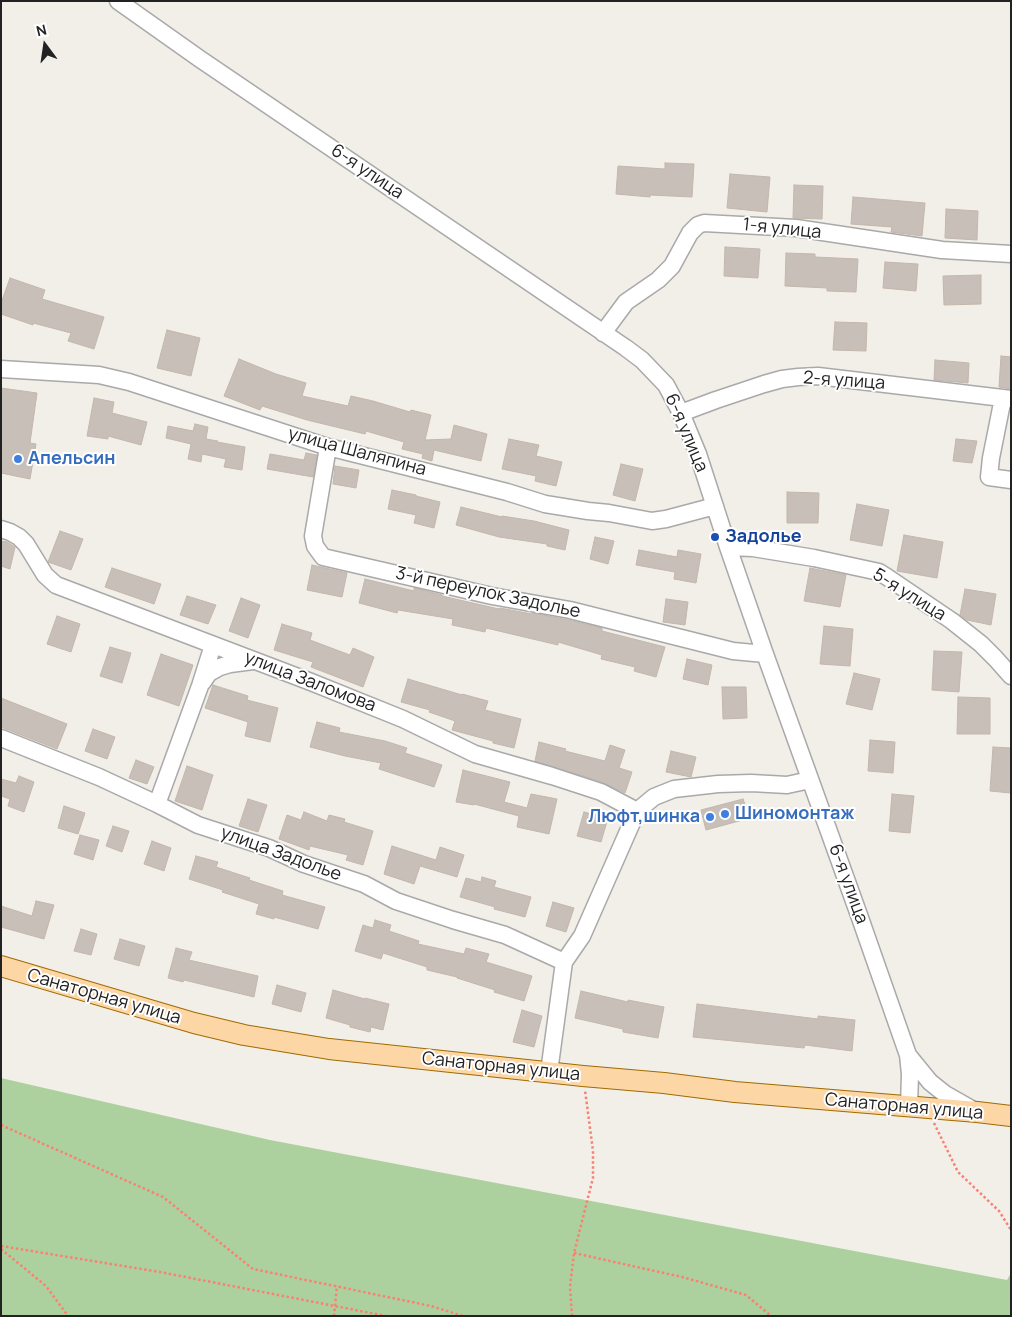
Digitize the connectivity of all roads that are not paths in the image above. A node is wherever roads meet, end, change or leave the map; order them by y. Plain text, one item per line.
1 (118, 1) edge
2 (1011, 254) edge
3 (603, 333) junction
4 (1, 369) edge
5 (1007, 399) edge
6 (681, 413) junction
7 (328, 446) junction
8 (1011, 480) edge
9 (715, 506) junction
10 (1, 529) edge
11 (728, 547) junction
12 (213, 645) junction
13 (765, 654) junction
14 (255, 661) junction
15 (1011, 676) edge
16 (200, 686) junction
17 (1, 738) edge
18 (810, 780) junction
19 (157, 804) junction
20 (637, 811) junction
21 (564, 962) junction
22 (1, 966) edge
23 (908, 1055) junction
24 (549, 1072) junction
25 (918, 1108) junction
26 (977, 1112) junction
27 (1011, 1116) edge

1 - 3 street, 6-я улица
2 - 3 street, 1-я улица
3 - 6 street, 6-я улица
4 - 7 street, улица Шаляпина
5 - 6 street, 2-я улица
5 - 8 street
6 - 9 street, 6-я улица
7 - 9 street, улица Шаляпина
7 - 13 street, 3-й переулок Задолье
9 - 11 street, 6-я улица
10 - 12 street, улица Заломова
11 - 13 street, 6-я улица
11 - 15 street, 5-я улица
12 - 14 street, улица Заломова
12 - 16 street
13 - 18 street, 6-я улица
14 - 16 street
14 - 20 street, улица Заломова
16 - 19 street
17 - 19 street, улица Задолье
18 - 20 street
18 - 23 street, 6-я улица
19 - 21 street, улица Задолье
20 - 21 street
21 - 24 street
22 - 24 main road, Санаторная улица
23 - 25 street
23 - 26 street
24 - 25 main road, Санаторная улица
25 - 26 main road, Санаторная улица
26 - 27 main road, Санаторная улица

